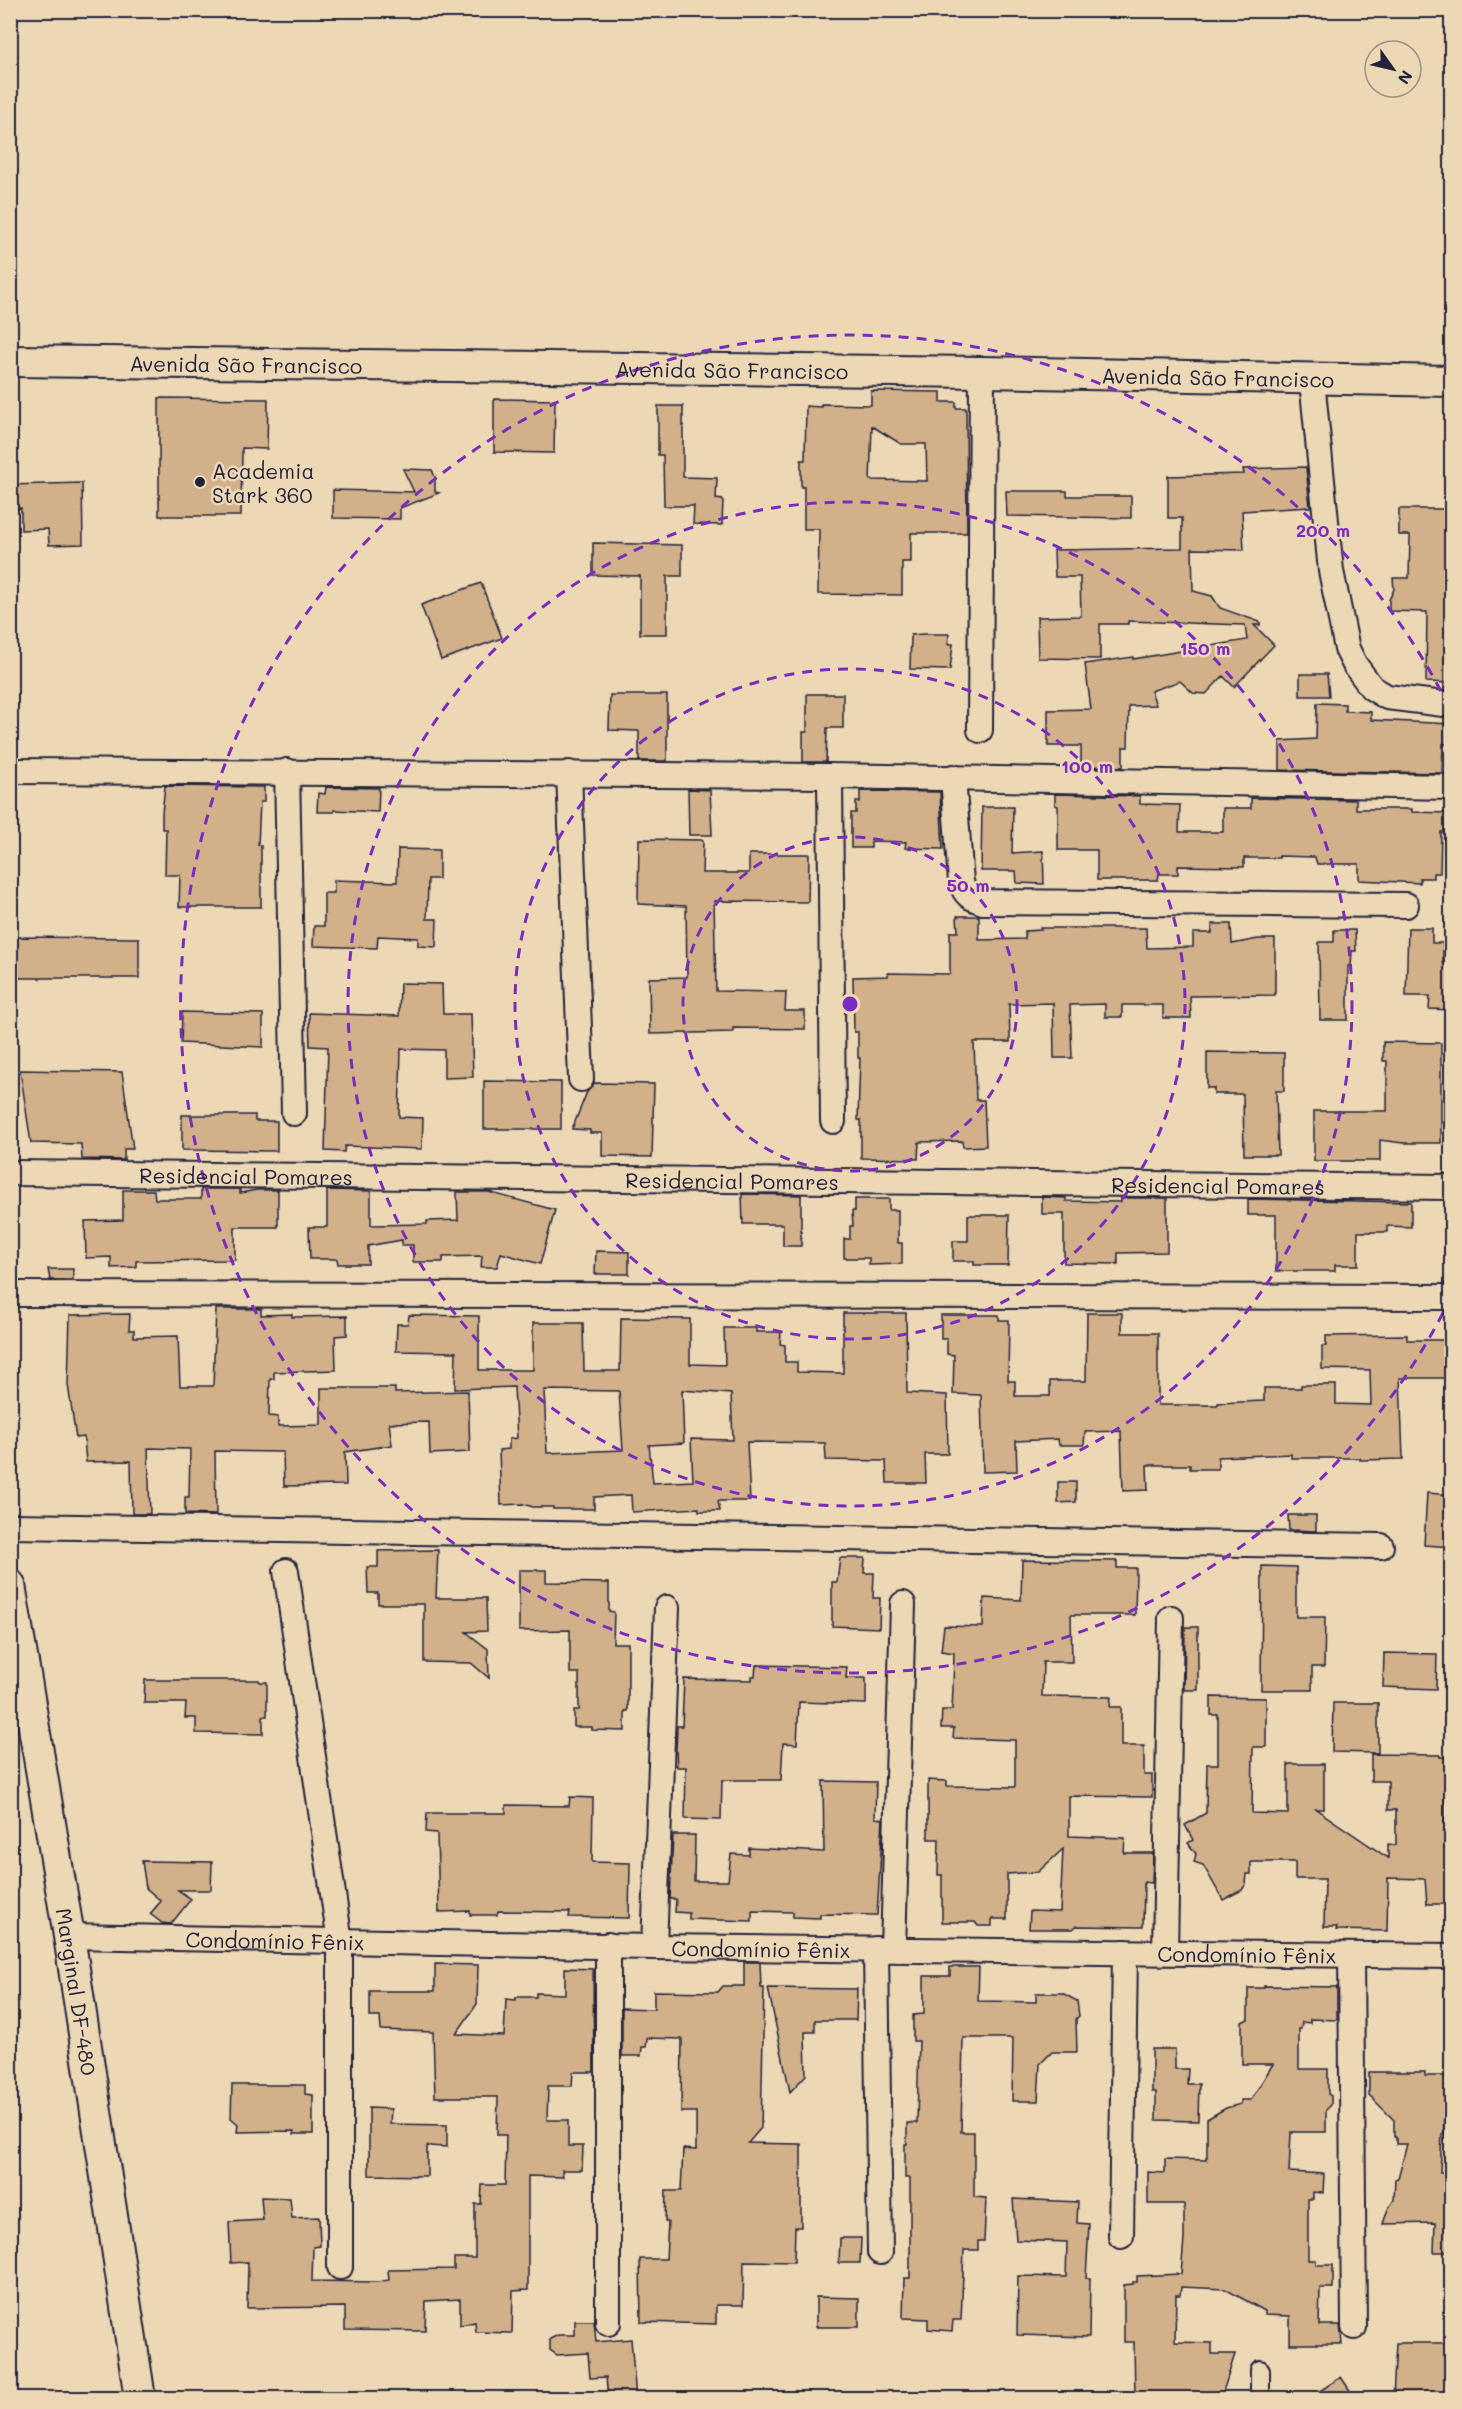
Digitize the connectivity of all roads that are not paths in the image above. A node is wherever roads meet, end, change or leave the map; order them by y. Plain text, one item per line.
1 (10, 361) edge
2 (982, 372) junction
3 (1312, 380) junction
4 (1452, 381) edge
5 (1452, 705) edge
6 (980, 730) dead end
7 (10, 771) edge
8 (287, 771) junction
9 (569, 773) junction
10 (830, 776) junction
11 (953, 777) junction
12 (1452, 787) edge
13 (1406, 905) dead end
14 (581, 1079) dead end
15 (294, 1113) dead end
16 (834, 1121) dead end
17 (10, 1173) edge
18 (1452, 1187) edge
19 (10, 1294) edge
20 (1449, 1297) dead end
21 (10, 1526) edge
22 (1381, 1546) dead end
23 (286, 1571) dead end
24 (10, 1585) edge
25 (903, 1604) dead end
26 (667, 1608) dead end
27 (1171, 1618) dead end
28 (69, 1936) junction
29 (340, 1941) junction
30 (608, 1945) junction
31 (654, 1947) junction
32 (885, 1949) junction
33 (1125, 1952) junction
34 (1165, 1953) junction
35 (1351, 1955) junction
36 (1452, 1956) edge
37 (1121, 2236) dead end
38 (880, 2252) dead end
39 (340, 2267) dead end
40 (608, 2323) dead end
41 (1354, 2327) dead end
42 (1260, 2370) dead end
43 (140, 2398) edge
44 (1260, 2398) edge

1 - 2 street, Avenida São Francisco
2 - 3 street, Avenida São Francisco
2 - 6 street
3 - 4 street, Avenida São Francisco
3 - 5 street
7 - 8 street
8 - 9 street
8 - 15 street
9 - 10 street
9 - 14 street
10 - 11 street
10 - 16 street
11 - 12 street
11 - 13 street
17 - 18 street, Residencial Pomares
19 - 20 street
21 - 22 street
23 - 29 street
24 - 28 street, Marginal DF-480
25 - 32 street
26 - 31 street
27 - 34 street
28 - 29 street, Condomínio Fênix
28 - 43 street, Marginal DF-480
29 - 30 street, Condomínio Fênix
29 - 39 street
30 - 31 street, Condomínio Fênix
30 - 40 street
31 - 32 street, Condomínio Fênix
32 - 33 street, Condomínio Fênix
32 - 38 street
33 - 34 street, Condomínio Fênix
33 - 37 street
34 - 35 street, Condomínio Fênix
35 - 36 street, Condomínio Fênix
35 - 41 street
42 - 44 street

